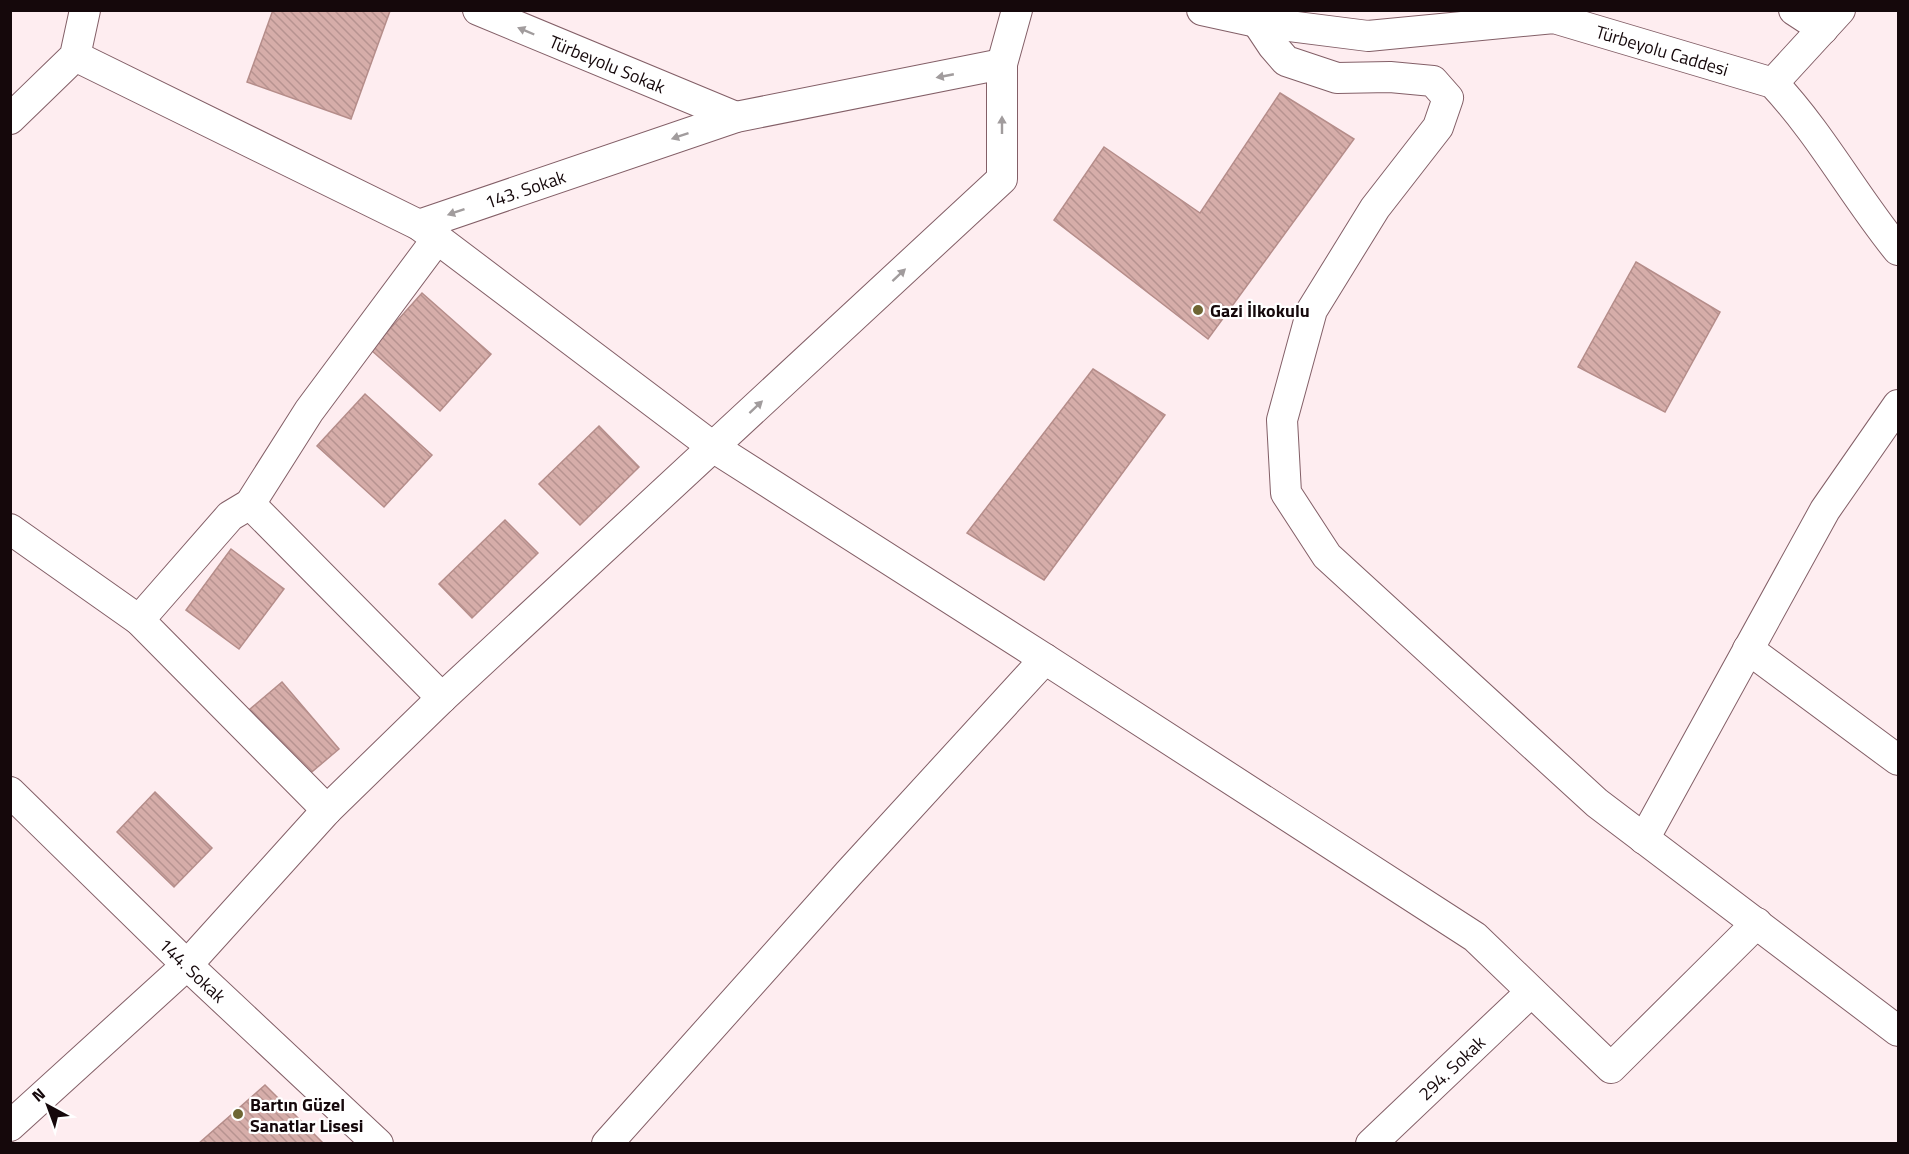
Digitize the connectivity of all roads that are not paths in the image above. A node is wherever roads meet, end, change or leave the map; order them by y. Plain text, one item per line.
1 (85, 10) edge
2 (478, 10) edge
3 (1017, 10) edge
4 (1420, 10) edge
5 (1794, 10) edge
6 (1214, 12) edge
7 (1832, 20) edge
8 (1257, 22) junction
9 (1392, 33) junction
10 (75, 56) junction
11 (1002, 64) junction
12 (1773, 83) junction
13 (23, 88) edge
14 (736, 117) junction
15 (10, 119) edge
16 (428, 232) junction
17 (1899, 250) edge
18 (1899, 405) edge
19 (713, 447) junction
20 (250, 504) junction
21 (10, 529) edge
22 (139, 620) junction
23 (1748, 649) junction
24 (1045, 658) junction
25 (442, 698) junction
26 (1899, 760) edge
27 (10, 792) edge
28 (327, 810) junction
29 (1644, 838) junction
30 (1757, 923) junction
31 (187, 965) junction
32 (1532, 992) junction
33 (1899, 1032) edge
34 (10, 1126) edge
35 (378, 1143) edge
36 (607, 1143) edge
37 (1371, 1143) edge

1 - 10 street
14 -> 2 street, Türbeyolu Sokak
3 - 11 street
4 - 9 street
5 - 7 street
6 - 8 street, Türbeyolu Caddesi
7 - 12 street
8 - 9 street, Türbeyolu Caddesi
8 - 29 street
9 - 12 street, Türbeyolu Caddesi
10 - 13 street
10 - 16 street
11 -> 14 street, 143. Sokak
19 -> 11 street
12 - 17 street
13 - 15 street
14 -> 16 street, 143. Sokak
16 - 19 street
16 - 20 street
18 - 23 street
19 - 24 street
19 - 25 street
20 - 22 street
20 - 25 street
21 - 22 street
22 - 28 street
23 - 26 street
23 - 29 street
24 - 32 street
24 - 36 street
25 - 28 street
27 - 31 street, 144. Sokak
28 - 31 street
29 - 30 street
30 - 32 street
30 - 33 street
31 - 34 street
31 - 35 street, 144. Sokak
32 - 37 street, 294. Sokak

